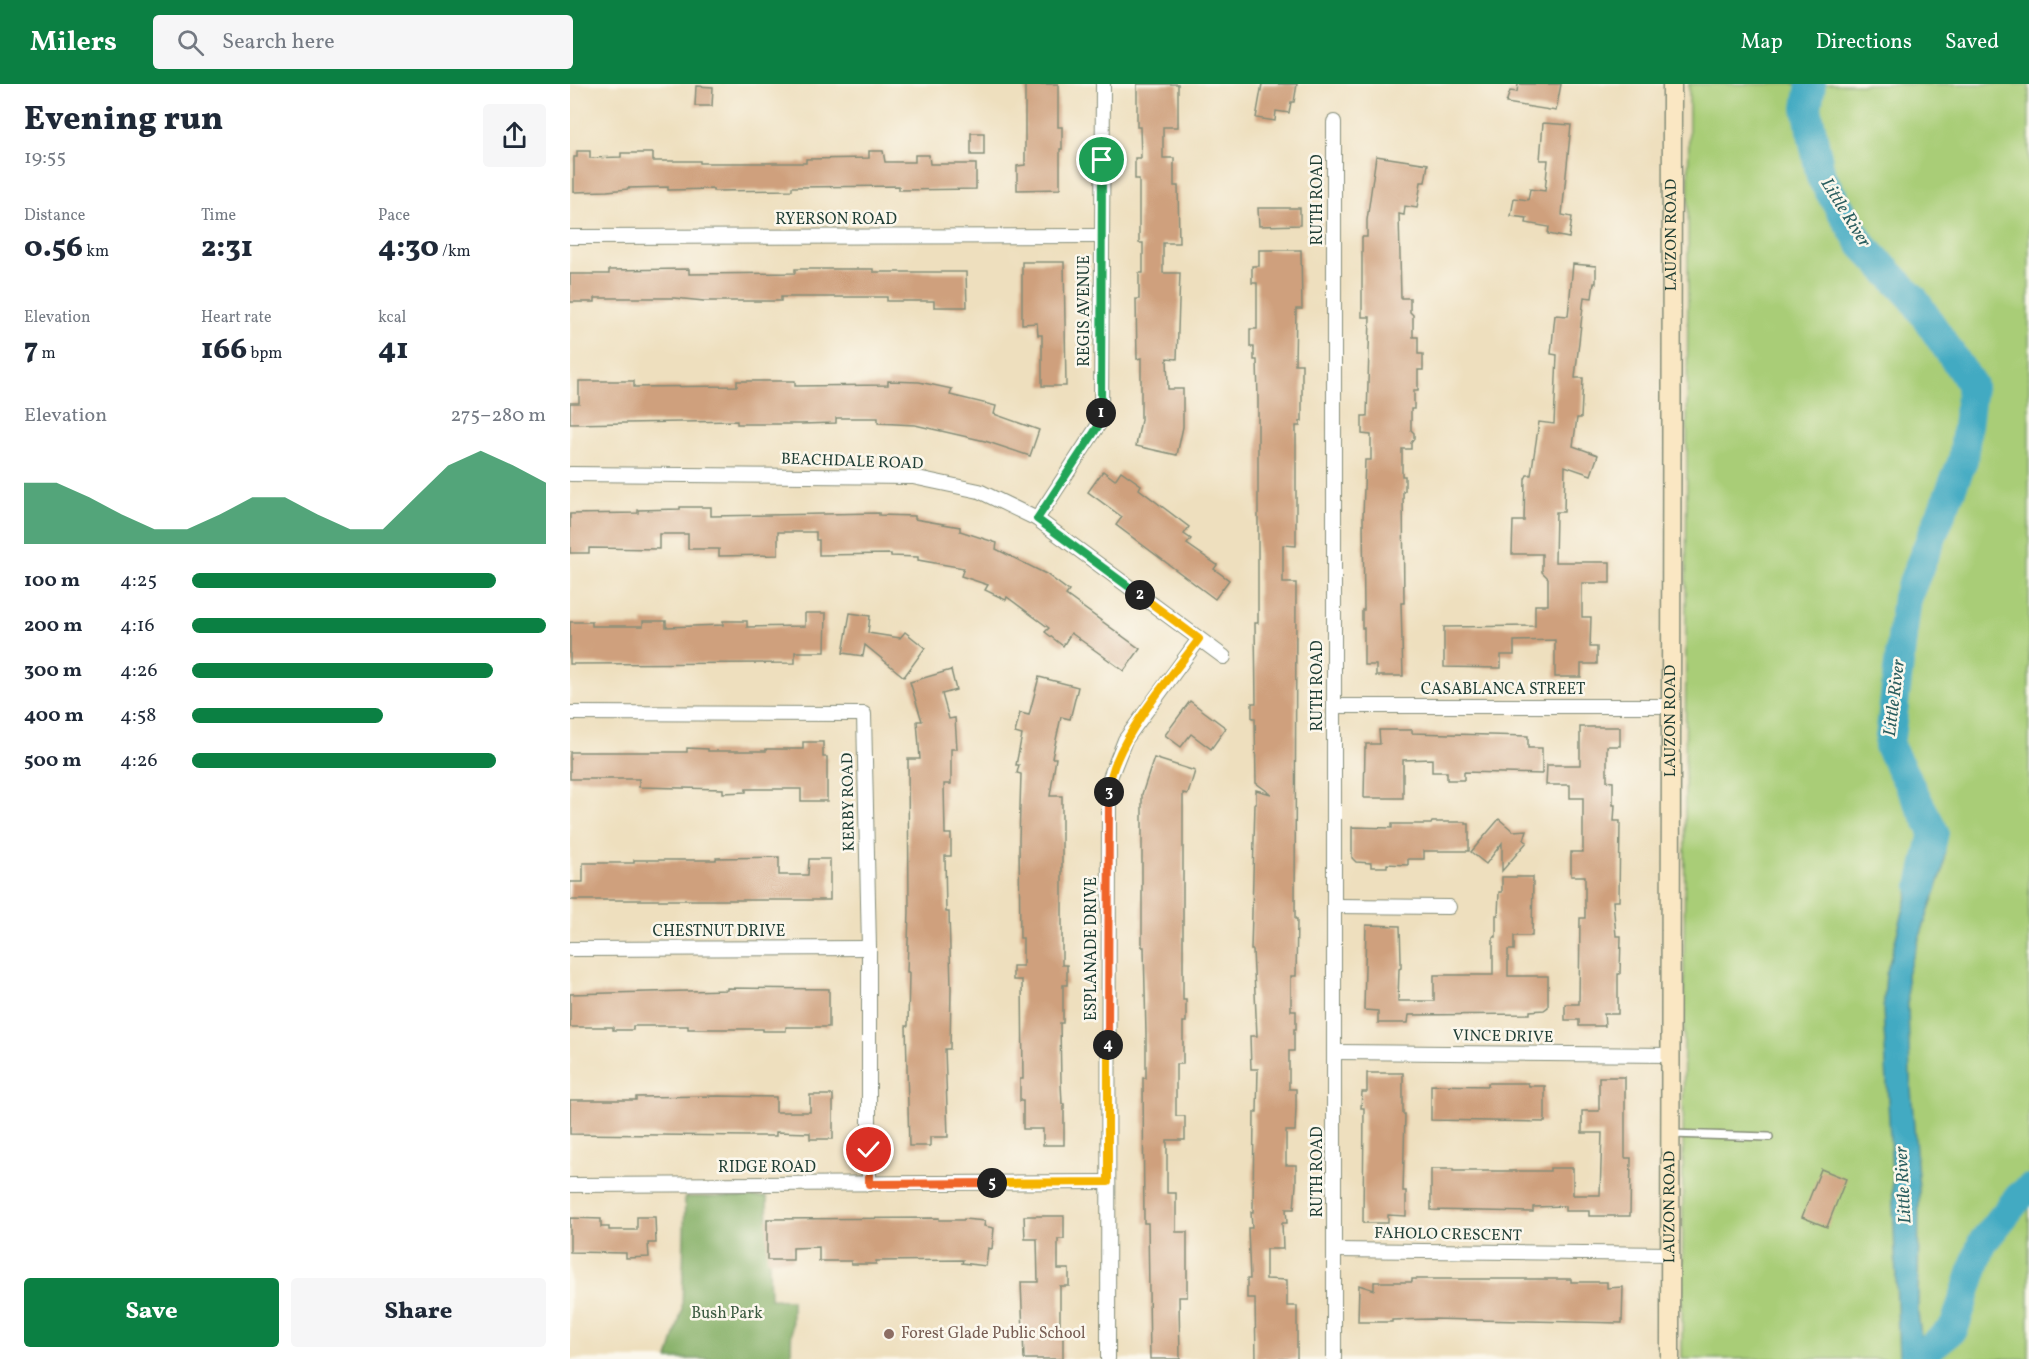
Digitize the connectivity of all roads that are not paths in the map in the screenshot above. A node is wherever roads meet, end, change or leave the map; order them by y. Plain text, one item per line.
1 (1103, 84) edge
2 (1672, 84) edge
3 (1334, 123) dead end
4 (1102, 236) junction
5 (570, 237) edge
6 (570, 474) edge
7 (1037, 519) junction
8 (1199, 639) junction
9 (1224, 657) dead end
10 (1334, 706) junction
11 (1671, 706) junction
12 (570, 713) edge
13 (1335, 906) junction
14 (1449, 907) dead end
15 (869, 948) junction
16 (570, 950) edge
17 (1335, 1052) junction
18 (1671, 1055) junction
19 (1671, 1134) junction
20 (1769, 1137) dead end
21 (1108, 1182) junction
22 (869, 1184) junction
23 (570, 1185) edge
24 (1335, 1250) junction
25 (1671, 1254) junction
26 (1108, 1359) edge
27 (1334, 1359) edge
28 (1670, 1359) edge

1 - 4 street, REGIS AVENUE
2 - 11 street, LAUZON ROAD
3 - 10 street, RUTH ROAD
4 - 5 street, RYERSON ROAD
4 - 7 street, REGIS AVENUE
6 - 7 street, BEACHDALE ROAD
7 - 8 street, BEACHDALE ROAD
8 - 9 street, BEACHDALE ROAD
8 - 21 street, ESPLANADE DRIVE
10 - 11 street, CASABLANCA STREET
10 - 13 street, RUTH ROAD
11 - 18 street, LAUZON ROAD
12 - 15 street, KERBY ROAD
13 - 14 street
13 - 17 street, RUTH ROAD
15 - 16 street, CHESTNUT DRIVE
15 - 22 street, KERBY ROAD
17 - 18 street, VINCE DRIVE
17 - 24 street, RUTH ROAD
18 - 19 street, LAUZON ROAD
19 - 20 lane
19 - 25 street, LAUZON ROAD
21 - 22 street, RIDGE ROAD
21 - 26 street, ESPLANADE DRIVE
22 - 23 street, RIDGE ROAD
24 - 25 street, FAHOLO CRESCENT
24 - 27 street
25 - 28 street, LAUZON ROAD

